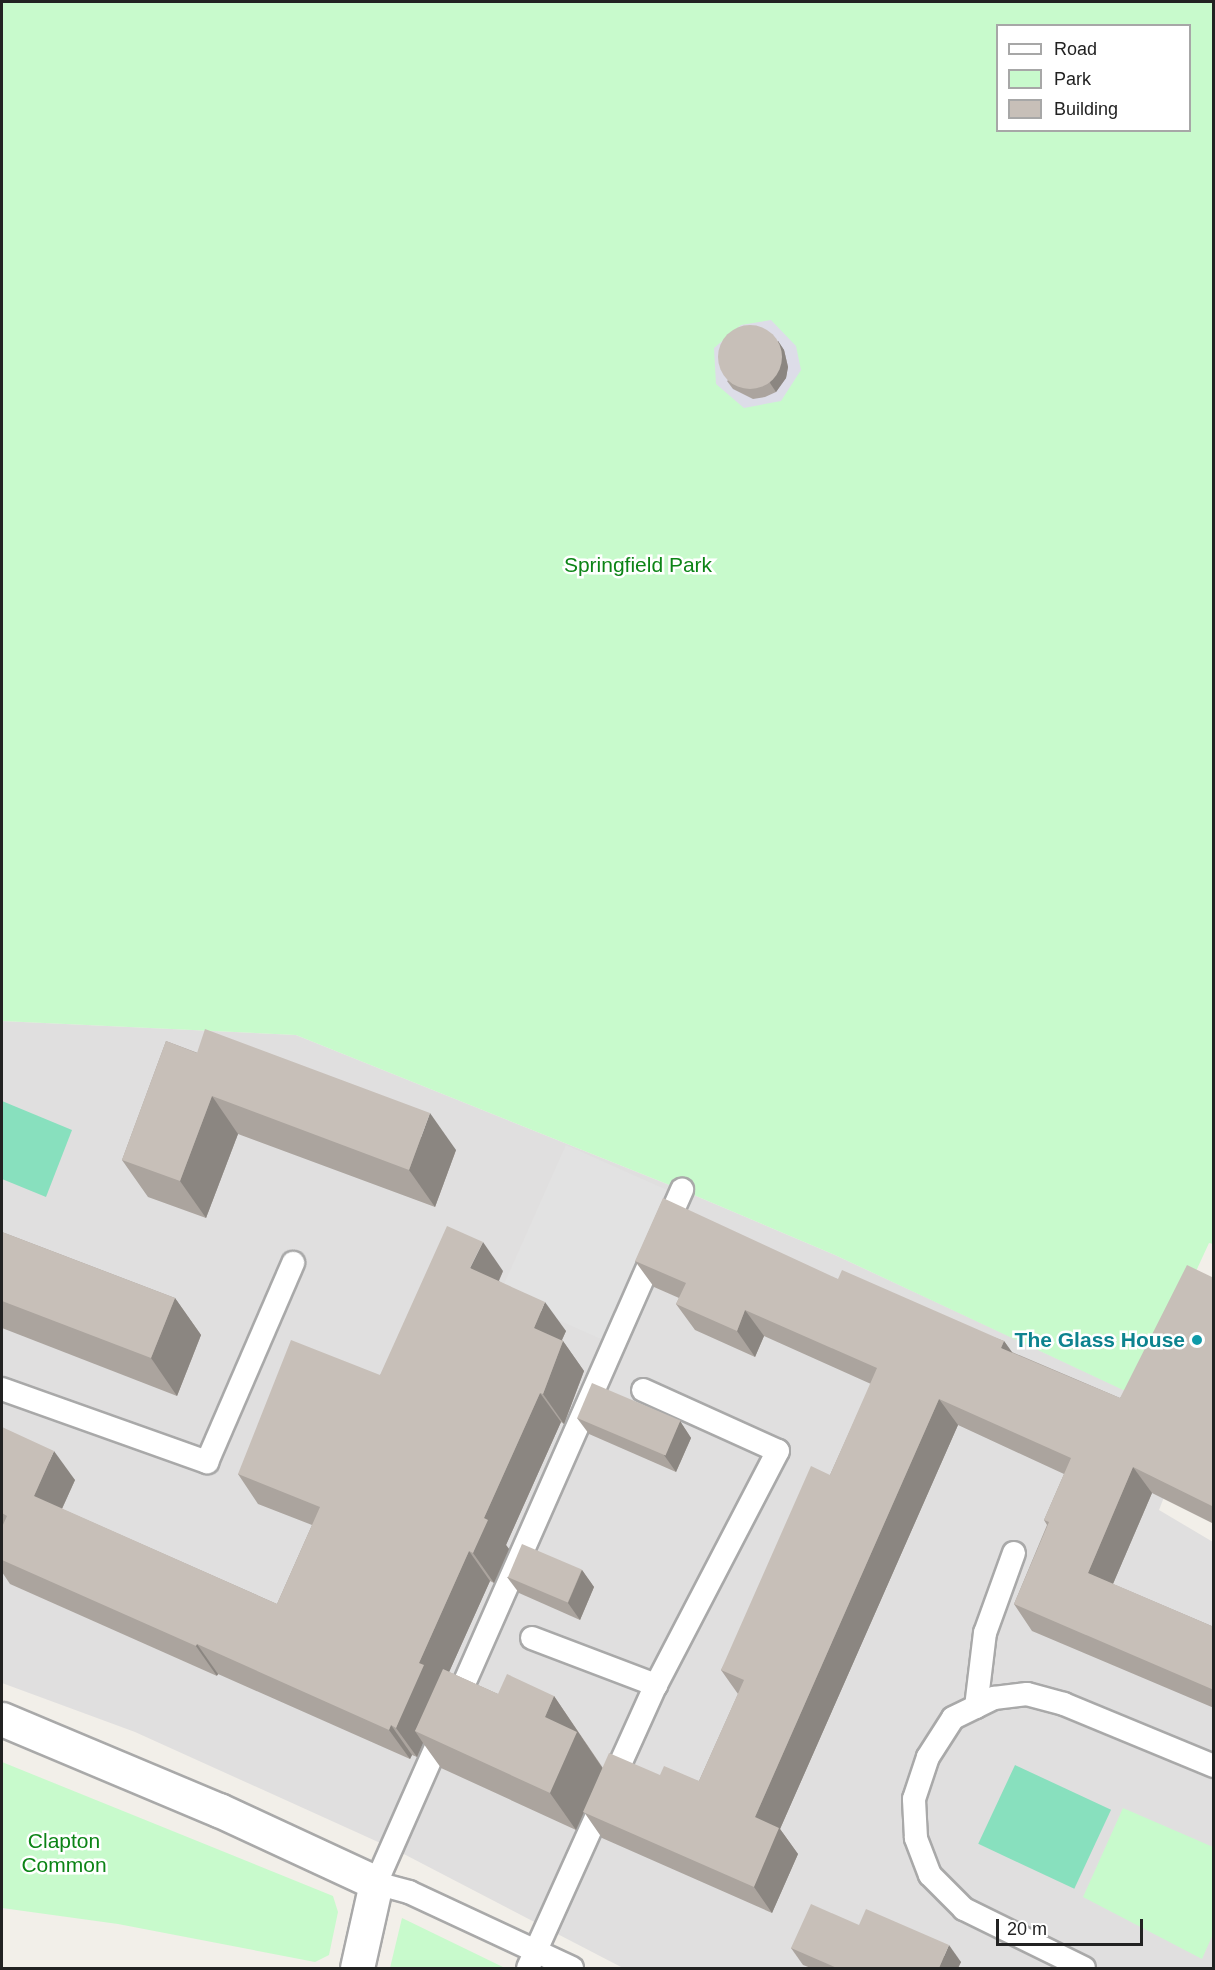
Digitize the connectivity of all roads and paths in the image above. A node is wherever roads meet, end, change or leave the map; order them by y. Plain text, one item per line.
1 (682, 1190) dead end
2 (293, 1263) dead end
3 (2, 1389) edge
4 (643, 1390) dead end
5 (1014, 1553) dead end
6 (532, 1638) dead end
7 (656, 1685) junction
8 (976, 1707) junction
9 (2, 1719) edge
10 (1214, 1766) edge
11 (375, 1883) junction
12 (532, 1960) edge
13 (357, 1968) edge
14 (572, 1968) edge
15 (1084, 1968) edge

1 - 11 lane
2 - 3 lane
4 - 7 lane
5 - 8 lane
6 - 7 lane
7 - 12 lane
8 - 10 lane
8 - 15 lane
9 - 11 street
11 - 12 lane
11 - 13 street
12 - 14 lane

